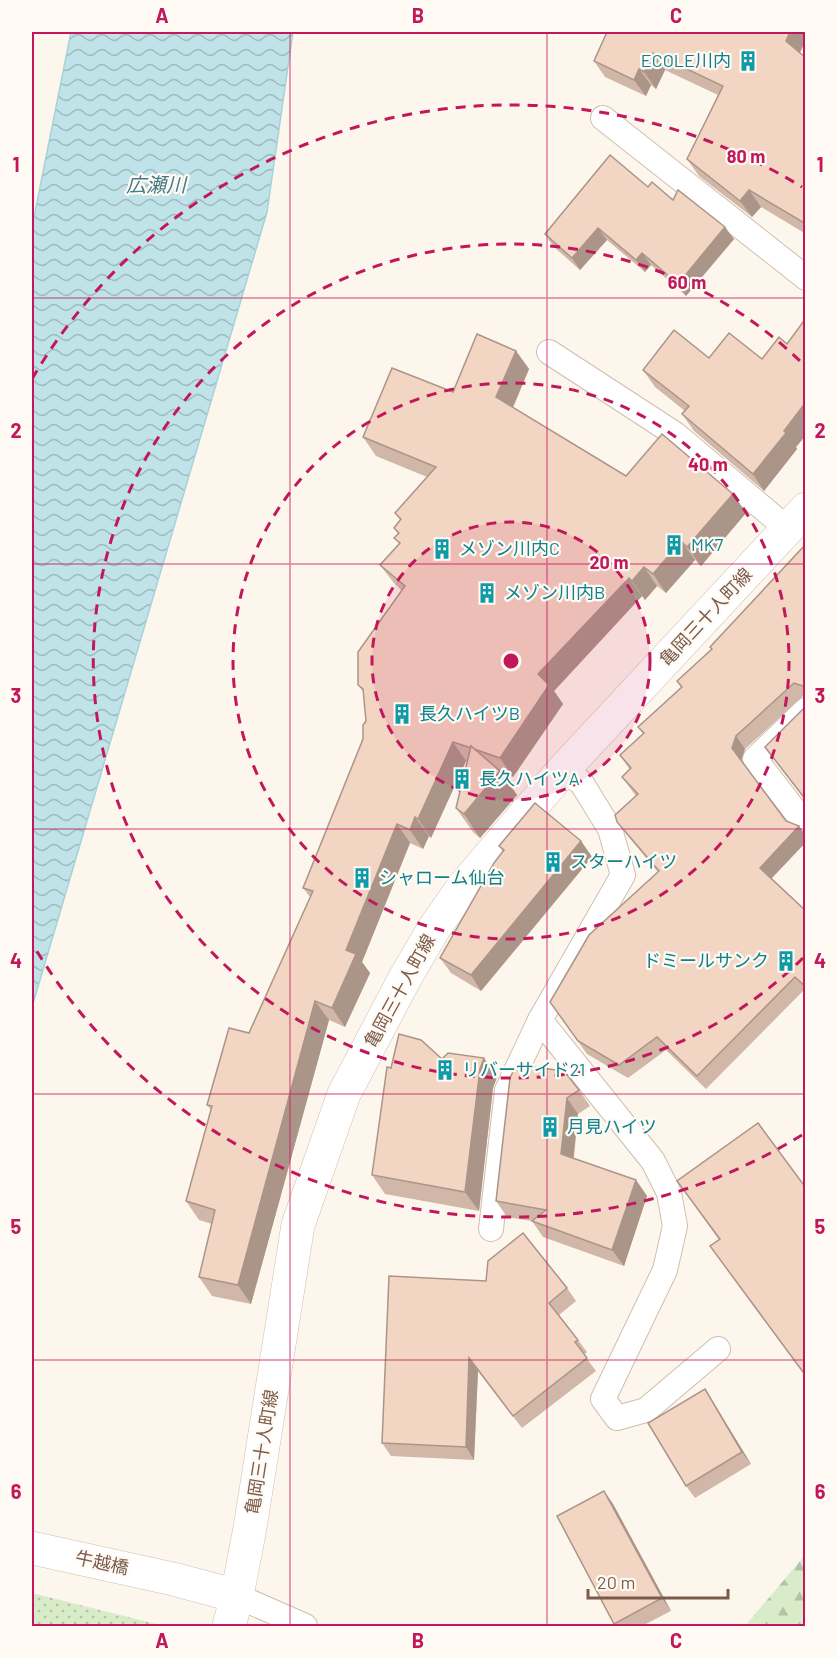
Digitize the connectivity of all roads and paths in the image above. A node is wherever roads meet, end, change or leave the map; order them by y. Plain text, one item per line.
1 (603, 118) dead end
2 (806, 278) edge
3 (549, 352) dead end
4 (797, 520) edge
5 (806, 710) edge
6 (562, 771) junction
7 (806, 825) edge
8 (540, 1020) junction
9 (491, 1229) dead end
10 (718, 1349) dead end
11 (32, 1548) edge
12 (233, 1611) edge
13 (305, 1626) edge

1 - 2 lane
3 - 4 lane
4 - 6 street, 亀岡三十人町線
5 - 7 lane
6 - 8 lane
6 - 12 street, 亀岡三十人町線
8 - 9 lane
8 - 10 lane
11 - 12 street, 牛越橋
12 - 13 lane

